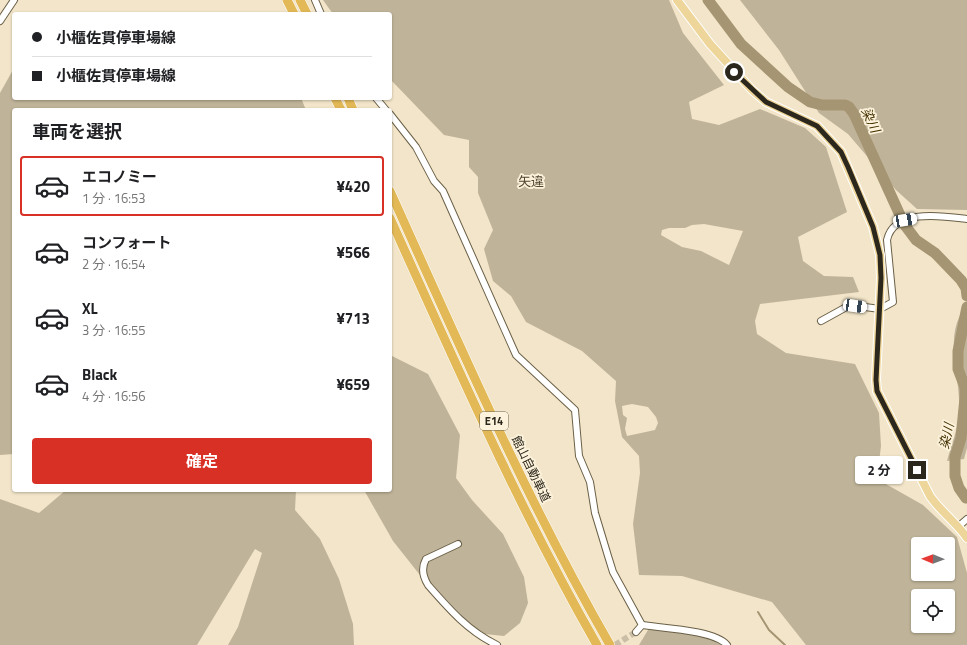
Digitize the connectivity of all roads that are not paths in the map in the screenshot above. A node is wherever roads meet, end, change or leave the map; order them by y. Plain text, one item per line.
1 (14, 0) edge
2 (287, 0) edge
3 (300, 0) edge
4 (315, 0) edge
5 (678, 0) edge
6 (293, 12) edge
7 (306, 12) edge
8 (320, 12) edge
9 (0, 21) edge
10 (378, 100) edge
11 (384, 108) edge
12 (392, 117) edge
13 (392, 195) edge
14 (967, 219) edge
15 (392, 222) edge
16 (880, 309) junction
17 (821, 321) dead end
18 (967, 519) edge
19 (959, 526) junction
20 (967, 538) edge
21 (458, 544) dead end
22 (642, 625) junction
23 (636, 632) tunnel mouth
24 (497, 645) edge
25 (597, 645) edge
26 (610, 645) edge
27 (727, 645) edge

1 - 9 street
2 - 6 highway
3 - 7 highway
4 - 8 street
5 - 16 main road
10 - 11 street
12 - 22 street
13 - 26 highway, 館山自動車道 / E14
14 - 16 street
15 - 25 highway, 館山自動車道 / E14
16 - 17 street
16 - 19 main road
18 - 19 street
19 - 20 main road
21 - 24 street
22 - 23 street
22 - 27 street

